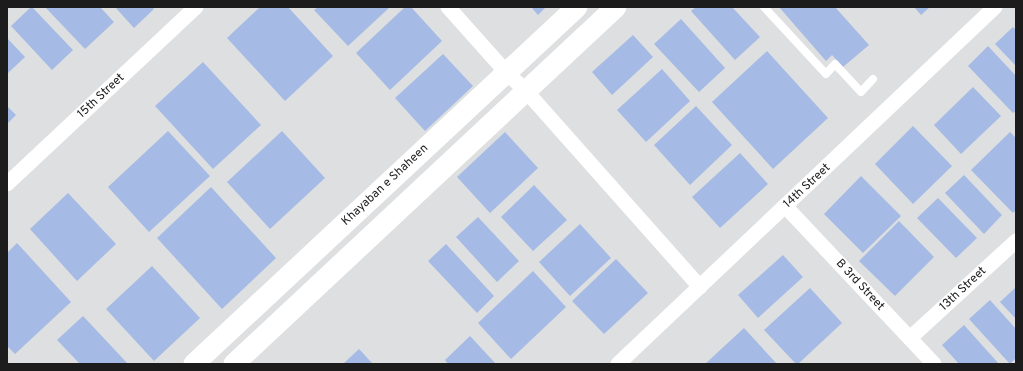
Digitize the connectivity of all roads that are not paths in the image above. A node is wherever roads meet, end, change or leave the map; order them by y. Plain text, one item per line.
1 (196, 7) edge
2 (448, 7) edge
3 (577, 7) edge
4 (616, 7) edge
5 (764, 7) edge
6 (995, 7) edge
7 (506, 72) junction
8 (873, 79) dead end
9 (526, 91) junction
10 (7, 184) edge
11 (786, 206) junction
12 (1016, 240) edge
13 (700, 286) junction
14 (910, 338) junction
15 (621, 363) edge
16 (194, 364) edge
17 (234, 364) edge
18 (934, 364) edge

1 - 10 street, 15th Street
2 - 7 street
3 - 7 main road, Khayaban e Shaheen
4 - 9 main road
5 - 8 lane
6 - 11 street, 14th Street
7 - 9 street
7 - 16 main road, Khayaban e Shaheen
9 - 13 street
9 - 17 main road
11 - 13 street, 14th Street
11 - 14 street, B 3rd Street
12 - 14 street, 13th Street
13 - 15 street, 14th Street
14 - 18 street, B 3rd Street

